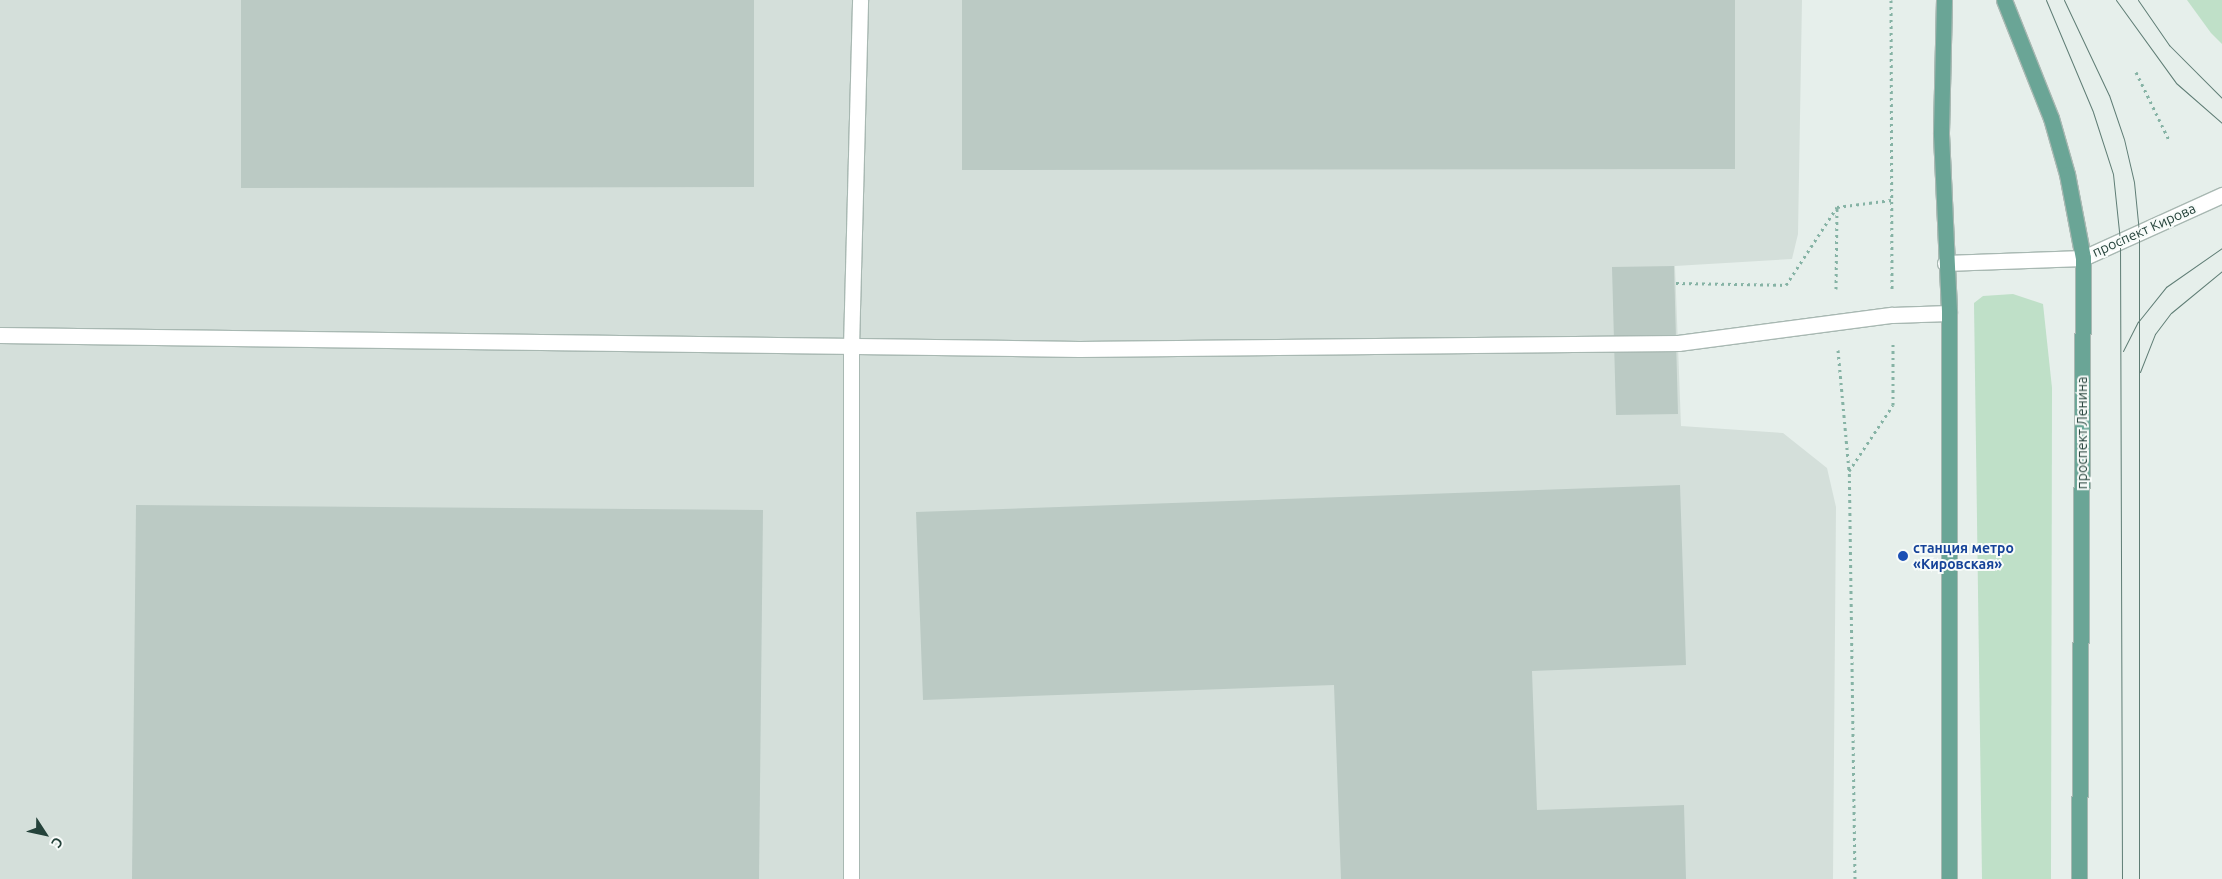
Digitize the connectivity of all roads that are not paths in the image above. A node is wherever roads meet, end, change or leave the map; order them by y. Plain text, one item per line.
1 (860, 0) edge
2 (1944, 0) edge
3 (2004, 0) edge
4 (2222, 195) edge
5 (2083, 258) junction
6 (1946, 262) junction
7 (1949, 313) junction
8 (0, 335) edge
9 (851, 346) junction
10 (851, 879) edge
11 (1949, 879) edge
12 (2079, 879) edge

1 - 9 street
2 - 6 main road
3 - 5 main road, проспект Ленина
4 - 5 street, проспект Кирова
5 - 6 street, проспект Кирова
5 - 12 main road, проспект Ленина
6 - 7 main road
7 - 9 street
7 - 11 main road
8 - 9 street
9 - 10 street

